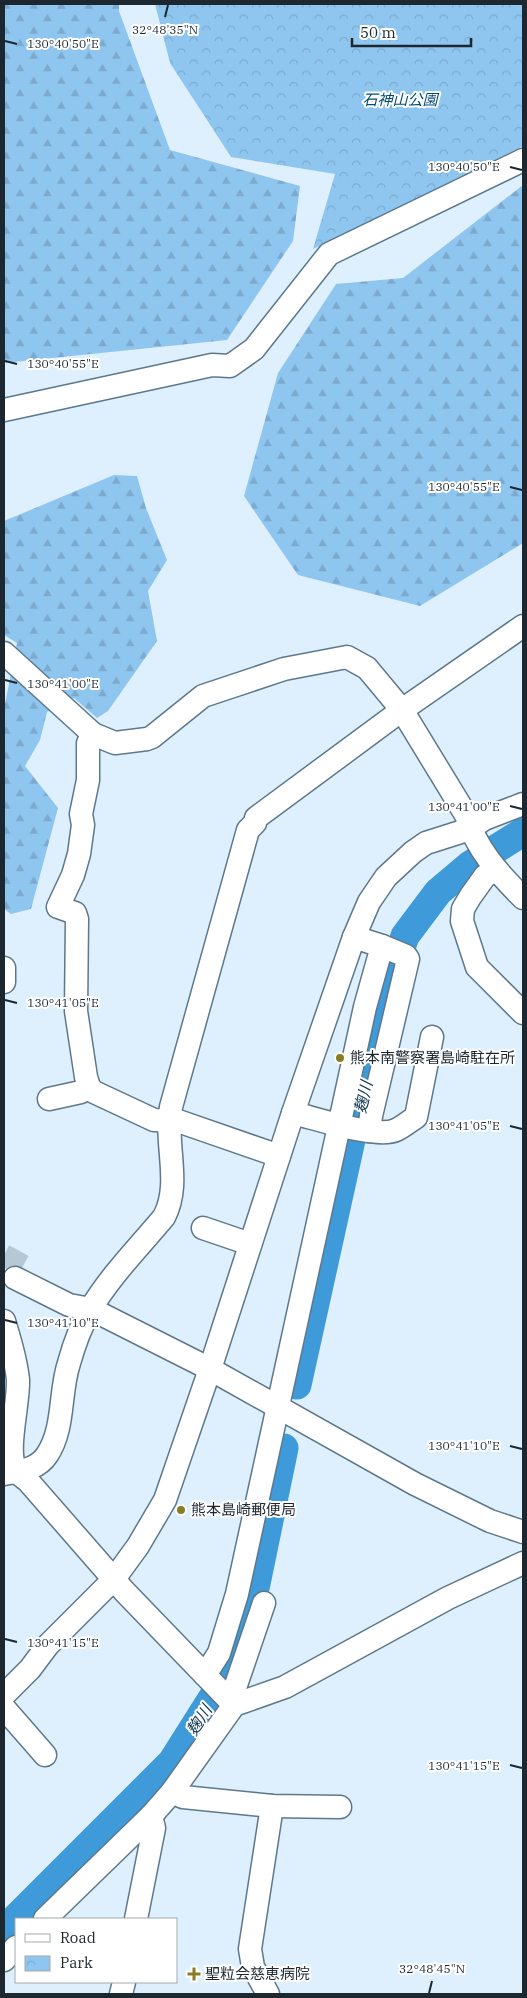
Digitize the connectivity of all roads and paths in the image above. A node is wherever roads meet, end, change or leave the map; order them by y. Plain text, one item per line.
1 (523, 160) edge
2 (4, 410) edge
3 (523, 626) edge
4 (4, 653) edge
5 (402, 710) junction
6 (93, 734) junction
7 (523, 804) edge
8 (475, 837) junction
9 (494, 868) junction
10 (523, 898) edge
11 (354, 937) junction
12 (392, 950) junction
13 (4, 968) edge
14 (4, 982) edge
15 (523, 1013) edge
16 (432, 1037) dead end
17 (89, 1087) junction
18 (49, 1099) dead end
19 (293, 1113) junction
20 (169, 1120) junction
21 (354, 1128) junction
22 (278, 1156) junction
23 (203, 1228) dead end
24 (250, 1244) junction
25 (20, 1272) tunnel mouth
26 (91, 1309) junction
27 (4, 1321) edge
28 (210, 1369) junction
29 (11, 1383) edge
30 (277, 1407) junction
31 (10, 1473) edge
32 (523, 1532) edge
33 (523, 1563) edge
34 (114, 1578) junction
35 (264, 1603) dead end
36 (207, 1678) junction
37 (4, 1695) edge
38 (230, 1701) junction
39 (4, 1708) edge
40 (45, 1755) dead end
41 (172, 1792) junction
42 (272, 1806) junction
43 (340, 1807) dead end
44 (151, 1816) junction
45 (46, 1918) edge
46 (136, 1918) edge
47 (15, 1949) edge
48 (4, 1960) edge
49 (268, 1994) edge

1 - 2 street
3 - 5 street
4 - 6 street
5 - 6 street
5 - 8 street
5 - 20 street
6 - 17 street
7 - 8 street
8 - 9 street
8 - 11 street
9 - 10 street
9 - 15 street
11 - 12 street
11 - 19 street
12 - 21 street
12 - 21 street
13 - 14 street
16 - 21 street
17 - 18 street
17 - 20 street
19 - 21 street
19 - 22 street
20 - 22 street
20 - 26 street
21 - 30 street
22 - 24 street
23 - 24 street
24 - 28 street
25 - 26 street
26 - 28 street
26 - 31 street
27 - 29 street
28 - 30 street
28 - 34 street
29 - 31 street
30 - 32 street
30 - 36 street
31 - 34 street
33 - 38 street
34 - 36 street
34 - 37 street
35 - 38 street
36 - 38 street
38 - 41 street
39 - 40 street
41 - 42 street
41 - 44 street
42 - 43 street
42 - 49 street
44 - 45 street
44 - 46 street
47 - 48 street

